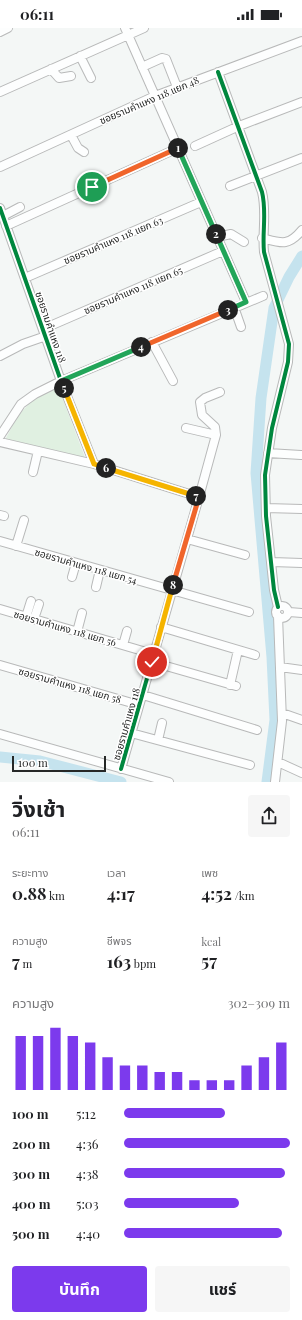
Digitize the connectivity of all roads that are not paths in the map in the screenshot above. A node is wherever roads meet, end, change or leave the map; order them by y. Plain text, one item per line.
1 (8, 28) edge
2 (144, 28) edge
3 (127, 31) edge
4 (0, 32) edge
5 (302, 41) edge
6 (80, 56) junction
7 (142, 67) junction
8 (52, 69) junction
9 (218, 72) junction
10 (71, 76) dead end
11 (91, 78) dead end
12 (177, 87) junction
13 (0, 92) edge
14 (155, 96) junction
15 (302, 102) edge
16 (239, 126) junction
17 (71, 135) junction
18 (195, 146) dead end
19 (178, 148) junction
20 (84, 152) dead end
21 (302, 158) edge
22 (0, 167) edge
23 (257, 175) junction
24 (230, 186) dead end
25 (201, 202) junction
26 (20, 207) dead end
27 (1, 212) edge
28 (6, 226) junction
29 (302, 230) edge
30 (217, 237) junction
31 (262, 238) junction
32 (244, 242) dead end
33 (223, 251) junction
34 (25, 278) junction
35 (263, 296) dead end
36 (246, 302) junction
37 (234, 307) junction
38 (241, 327) dead end
39 (45, 332) junction
40 (152, 342) junction
41 (0, 356) edge
42 (61, 381) junction
43 (173, 382) dead end
44 (220, 392) dead end
45 (186, 428) dead end
46 (216, 435) junction
47 (0, 436) edge
48 (0, 442) edge
49 (38, 451) junction
50 (268, 452) junction
51 (301, 455) edge
52 (94, 464) junction
53 (33, 472) dead end
54 (199, 497) junction
55 (266, 508) junction
56 (302, 509) edge
57 (24, 520) dead end
58 (187, 539) junction
59 (0, 541) edge
60 (16, 546) junction
61 (245, 555) dead end
62 (272, 562) junction
63 (302, 562) edge
64 (76, 563) junction
65 (100, 570) junction
66 (72, 577) dead end
67 (96, 587) dead end
68 (171, 590) junction
69 (35, 603) dead end
70 (278, 607) junction
71 (0, 609) edge
72 (249, 612) dead end
73 (289, 612) junction
74 (82, 613) dead end
75 (302, 613) edge
76 (278, 616) junction
77 (30, 618) junction
78 (162, 627) junction
79 (127, 631) dead end
80 (77, 632) junction
81 (123, 645) junction
82 (238, 650) junction
83 (255, 655) dead end
84 (152, 658) junction
85 (0, 665) edge
86 (280, 667) junction
87 (302, 670) edge
88 (143, 695) junction
89 (139, 705) junction
90 (282, 713) junction
91 (302, 720) edge
92 (162, 723) dead end
93 (257, 730) dead end
94 (131, 733) junction
95 (0, 734) edge
96 (158, 740) junction
97 (278, 762) junction
98 (250, 766) dead end
99 (121, 769) junction
100 (302, 773) edge
101 (169, 782) edge
102 (275, 782) edge

1 - 4 street
2 - 3 street
3 - 6 street
3 - 7 street
5 - 9 street, ซอยรามคำแหง 118 แยก 48
6 - 8 street
6 - 11 street
7 - 12 street
7 - 14 street
8 - 10 street
8 - 13 street
9 - 12 street, ซอยรามคำแหง 118 แยก 48
9 - 16 street
12 - 14 street, ซอยรามคำแหง 118 แยก 48
14 - 17 street, ซอยรามคำแหง 118 แยก 48
14 - 19 street
15 - 16 street
16 - 18 street
16 - 23 street
17 - 20 street
17 - 22 street, ซอยรามคำแหง 118 แยก 48
19 - 25 street
19 - 28 street
21 - 23 street
23 - 24 street
23 - 31 street
25 - 30 street
25 - 34 street, ซอยรามคำแหง 118 แยก 63
26 - 27 street
27 - 28 street, ซอยรามคำแหง 118
28 - 34 street, ซอยรามคำแหง 118
29 - 31 street
30 - 32 street
30 - 33 street
31 - 50 street
33 - 36 street
33 - 39 street, ซอยรามคำแหง 118 แยก 65
34 - 39 street, ซอยรามคำแหง 118
35 - 36 street
36 - 37 street
37 - 38 street
37 - 40 street
39 - 41 street, ซอยรามคำแหง 118 แยก 65
39 - 42 street, ซอยรามคำแหง 118
40 - 42 street
40 - 43 street
42 - 47 street
42 - 52 street, ซอยรามคำแหง 118
44 - 46 street
45 - 46 street
46 - 54 street, ซอยรามคำแหง 118
48 - 49 street
49 - 52 street
49 - 53 street
50 - 51 street
50 - 55 street
52 - 54 street
54 - 58 street, ซอยรามคำแหง 118
55 - 56 street
55 - 62 street
57 - 60 street
58 - 61 street
58 - 68 street, ซอยรามคำแหง 118
59 - 60 street, ซอยรามคำแหง 118 แยก 54
60 - 64 street, ซอยรามคำแหง 118 แยก 54
62 - 63 street
62 - 70 street
64 - 65 street, ซอยรามคำแหง 118 แยก 54
64 - 66 street
65 - 67 street
65 - 68 street, ซอยรามคำแหง 118 แยก 54
68 - 72 street, ซอยรามคำแหง 118 แยก 54
68 - 78 street, ซอยรามคำแหง 118
69 - 77 street
70 - 73 street
70 - 76 street
71 - 77 street, ซอยรามคำแหง 118 แยก 56
73 - 75 street
73 - 76 street
74 - 80 street
76 - 86 street
77 - 80 street, ซอยรามคำแหง 118 แยก 56
78 - 82 street
78 - 84 street, ซอยรามคำแหง 118
79 - 81 street
80 - 81 street, ซอยรามคำแหง 118 แยก 56
81 - 84 street, ซอยรามคำแหง 118 แยก 56
82 - 83 street
82 - 84 street, ซอยรามคำแหง 118 แยก 56
84 - 88 street, ซอยรามคำแหง 118
85 - 89 street, ซอยรามคำแหง 118 แยก 58
86 - 87 street
86 - 90 street
88 - 89 street, ซอยรามคำแหง 118
88 - 93 street
89 - 94 street, ซอยรามคำแหง 118
90 - 91 street
90 - 97 street
92 - 96 street
94 - 96 street
94 - 99 street, ซอยรามคำแหง 118
95 - 99 street
96 - 98 street
97 - 100 street
97 - 102 street
99 - 101 street

